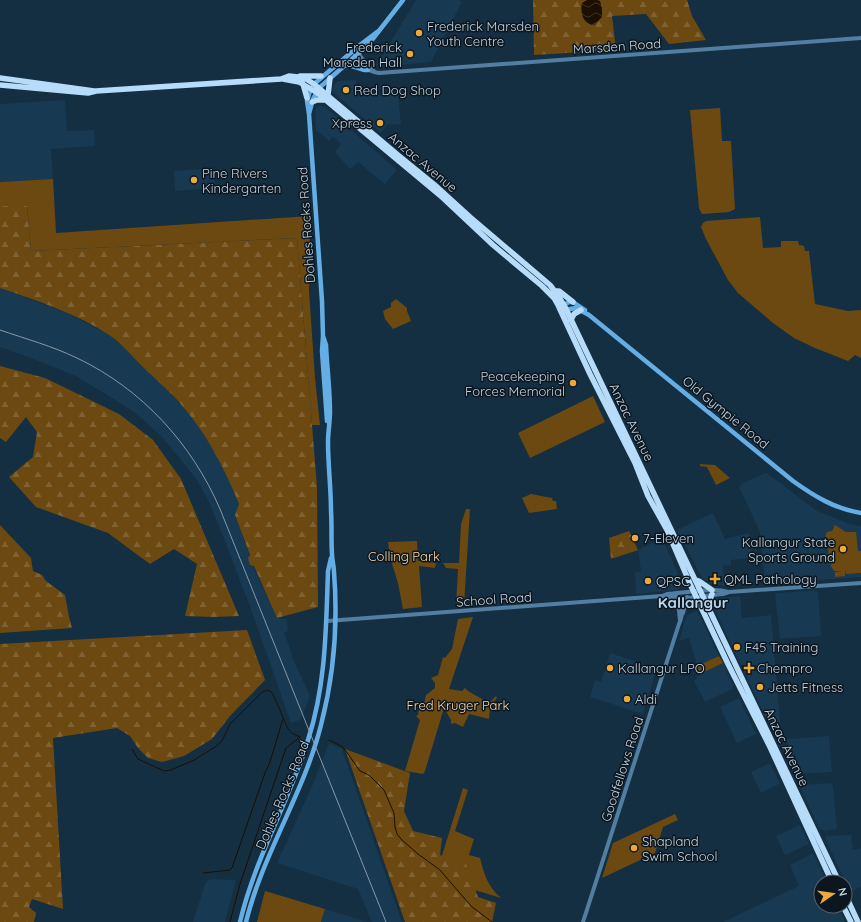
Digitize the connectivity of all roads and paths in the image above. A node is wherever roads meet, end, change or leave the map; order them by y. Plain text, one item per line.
1 (403, 0) edge
2 (377, 32) junction
3 (861, 38) edge
4 (353, 50) junction
5 (357, 55) junction
6 (346, 65) junction
7 (368, 70) junction
8 (375, 73) junction
9 (321, 76) junction
10 (298, 77) junction
11 (0, 78) edge
12 (330, 78) junction
13 (281, 79) junction
14 (303, 84) junction
15 (0, 85) edge
16 (315, 88) junction
17 (96, 92) junction
18 (326, 97) junction
19 (310, 100) junction
20 (555, 291) junction
21 (573, 302) junction
22 (563, 308) junction
23 (584, 312) junction
24 (571, 320) junction
25 (601, 388) junction
26 (861, 513) edge
27 (332, 555) junction
28 (696, 580) junction
29 (861, 582) edge
30 (712, 592) junction
31 (702, 593) junction
32 (695, 594) junction
33 (674, 596) junction
34 (688, 598) junction
35 (708, 606) junction
36 (683, 613) junction
37 (335, 621) junction
38 (680, 621) junction
39 (327, 622) junction
40 (828, 874) edge
41 (835, 874) edge
42 (853, 911) edge
43 (240, 922) edge
44 (246, 922) edge
45 (583, 922) edge
46 (858, 922) edge

1 - 2 main road
2 - 4 main road
2 - 5 main road
3 - 8 street, Marsden Road
4 - 5 street, Marsden Road
4 - 9 main road
5 - 6 main road
5 - 7 street, Marsden Road
5 - 8 street, Marsden Road
6 - 7 main road
6 - 12 main road
7 - 8 street, Marsden Road
9 - 10 highway
9 - 16 main road
10 - 13 highway, Anzac Avenue
10 - 16 highway, Anzac Avenue
11 - 17 highway, Anzac Avenue
12 - 16 main road
12 - 18 highway
13 - 14 highway, Anzac Avenue
13 - 17 highway, Anzac Avenue
14 - 16 highway, Anzac Avenue
14 - 19 highway
15 - 17 highway, Anzac Avenue
16 - 18 highway, Anzac Avenue
16 - 19 main road, Dohles Rocks Road
18 - 19 highway
18 - 20 highway, Anzac Avenue
18 - 22 highway, Anzac Avenue
19 - 27 main road, Dohles Rocks Road
20 - 21 highway
20 - 22 highway, Anzac Avenue
21 - 22 main road
21 - 23 main road, Old Gympie Road
22 - 23 main road
22 - 24 highway, Anzac Avenue
22 - 25 highway, Anzac Avenue
23 - 24 highway
23 - 26 main road, Old Gympie Road
24 - 25 highway, Anzac Avenue
25 - 28 highway, Anzac Avenue
25 - 32 highway, Anzac Avenue
27 - 37 main road, Dohles Rocks Road
27 - 39 main road, Dohles Rocks Road
28 - 30 highway
28 - 31 highway, Anzac Avenue
29 - 30 street, School Road
30 - 31 street, School Road
30 - 35 highway
31 - 32 street, School Road
31 - 35 highway, Anzac Avenue
32 - 33 street, School Road
32 - 34 street, School Road
32 - 40 highway, Anzac Avenue
33 - 34 street, School Road
33 - 36 street
33 - 37 street, School Road
33 - 38 street
34 - 36 street, Goodfellows Road
35 - 41 highway, Anzac Avenue
36 - 38 street, Goodfellows Road
37 - 39 street, School Road
37 - 44 main road, Dohles Rocks Road
38 - 45 street, Goodfellows Road
39 - 43 main road, Dohles Rocks Road
42 - 46 highway

